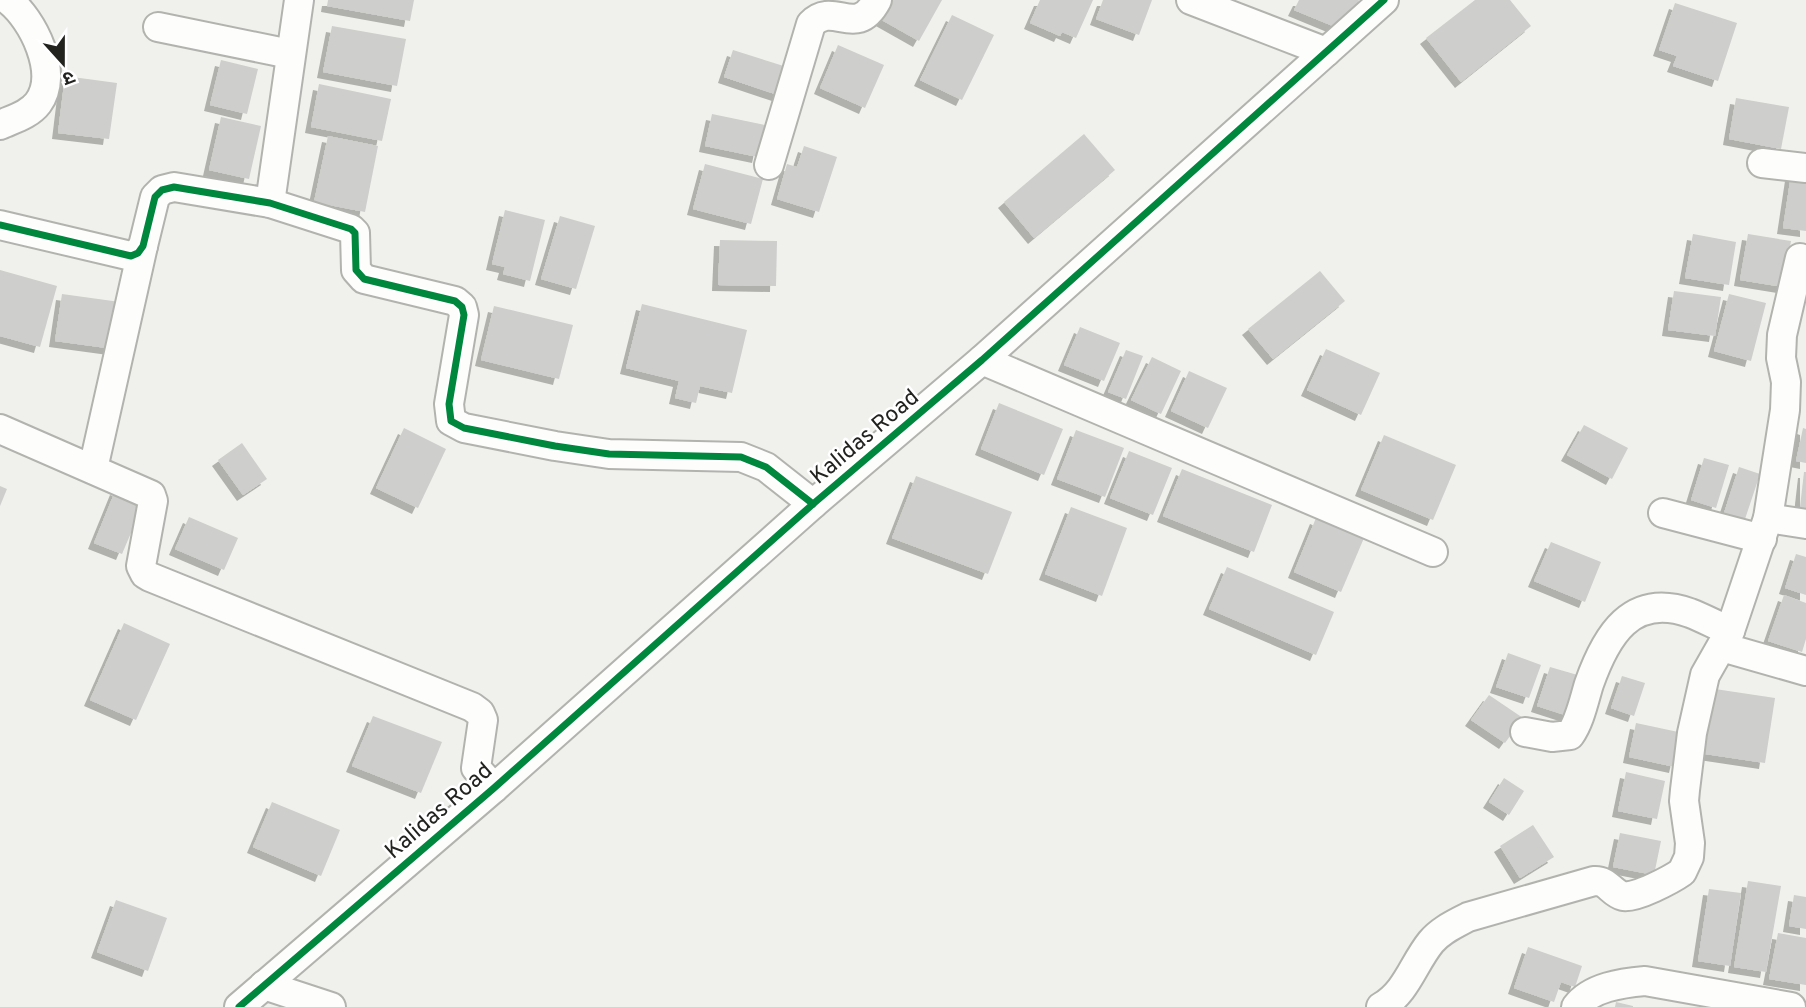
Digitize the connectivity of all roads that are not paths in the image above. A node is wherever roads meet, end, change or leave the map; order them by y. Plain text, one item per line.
1 (8, 0) edge
2 (299, 0) edge
3 (877, 0) edge
4 (1191, 0) edge
5 (1384, 0) edge
6 (158, 27) dead end
7 (1326, 52) junction
8 (289, 54) junction
9 (0, 125) edge
10 (1762, 163) dead end
11 (769, 165) dead end
12 (1806, 168) edge
13 (270, 203) junction
14 (0, 225) edge
15 (143, 246) junction
16 (1800, 257) dead end
17 (982, 360) junction
18 (0, 429) edge
19 (93, 469) junction
20 (813, 504) junction
21 (1663, 513) dead end
22 (1806, 524) edge
23 (1765, 528) junction
24 (1433, 552) dead end
25 (1726, 639) junction
26 (1806, 671) edge
27 (1525, 732) dead end
28 (494, 788) junction
29 (264, 985) junction
30 (239, 1007) edge
31 (331, 1007) edge
32 (1381, 1007) edge
33 (1576, 1007) edge
34 (1791, 1007) edge

1 - 9 street
2 - 8 street
3 - 11 street
4 - 7 street
5 - 7 street, Kalidas Road
6 - 8 street
7 - 17 street, Kalidas Road
8 - 13 street
10 - 12 street
13 - 15 street
13 - 20 street
14 - 15 street
15 - 19 street
16 - 23 street
17 - 20 street, Kalidas Road
17 - 24 street
18 - 19 street
19 - 28 street
20 - 28 street, Kalidas Road
21 - 23 street
22 - 23 street
23 - 25 street
25 - 26 street
25 - 27 street
25 - 32 street
28 - 29 street, Kalidas Road
29 - 30 street, Kalidas Road
29 - 31 street
33 - 34 street

